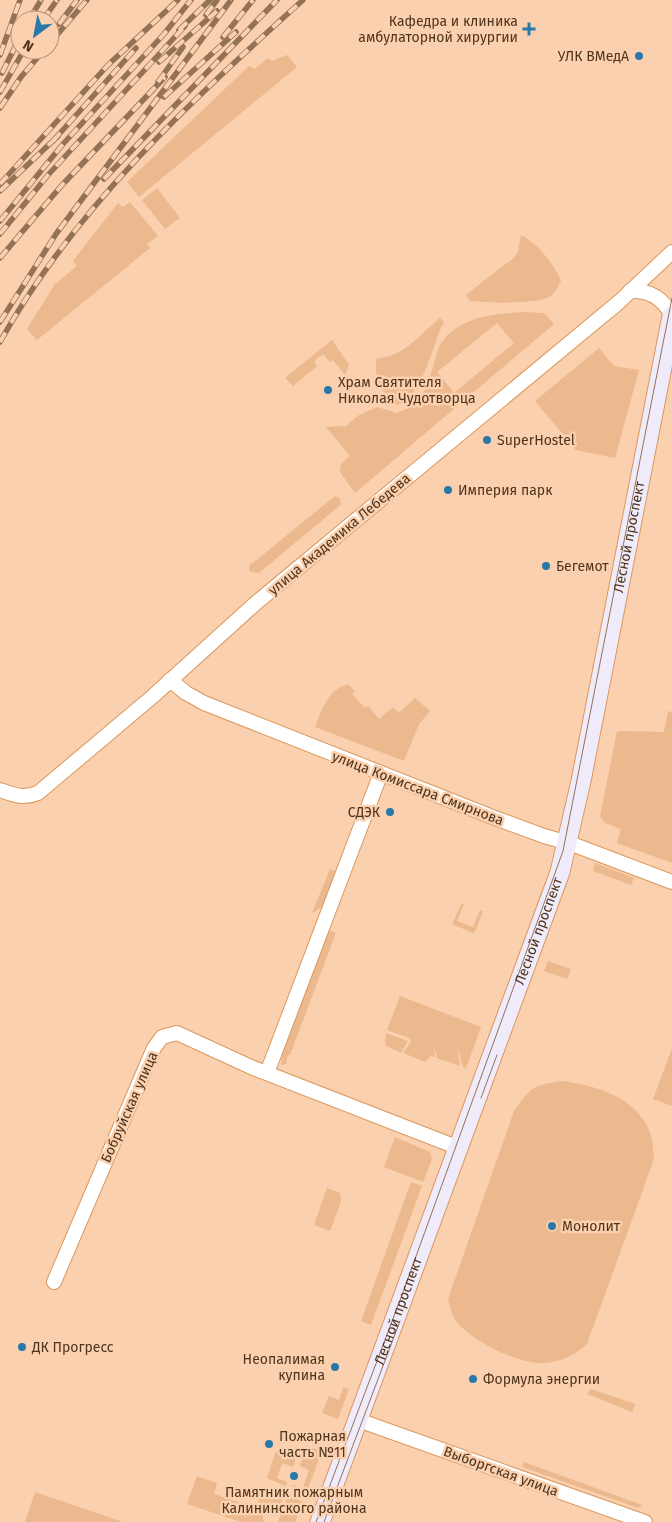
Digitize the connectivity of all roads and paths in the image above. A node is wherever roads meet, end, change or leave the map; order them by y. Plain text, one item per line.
1 (672, 252) edge
2 (630, 291) junction
3 (672, 316) edge
4 (170, 680) junction
5 (381, 773) junction
6 (0, 790) edge
7 (568, 842) junction
8 (672, 882) edge
9 (267, 1073) junction
10 (458, 1148) junction
11 (54, 1282) dead end
12 (358, 1420) junction
13 (320, 1522) edge
14 (645, 1522) edge

1 - 2 street, улица Академика Лебедева
2 - 3 street
2 - 4 street, улица Академика Лебедева
3 - 7 main road, Лесной проспект
4 - 5 street, улица Комиссара Смирнова
4 - 6 street, улица Академика Лебедева
5 - 7 street, улица Комиссара Смирнова
5 - 9 street
7 - 8 street, улица Комиссара Смирнова
7 - 10 main road, Лесной проспект
9 - 10 street, Бобруйская улица
9 - 11 street, Бобруйская улица
10 - 12 main road, Лесной проспект
12 - 13 main road, Лесной проспект
12 - 14 street, Выборгская улица

